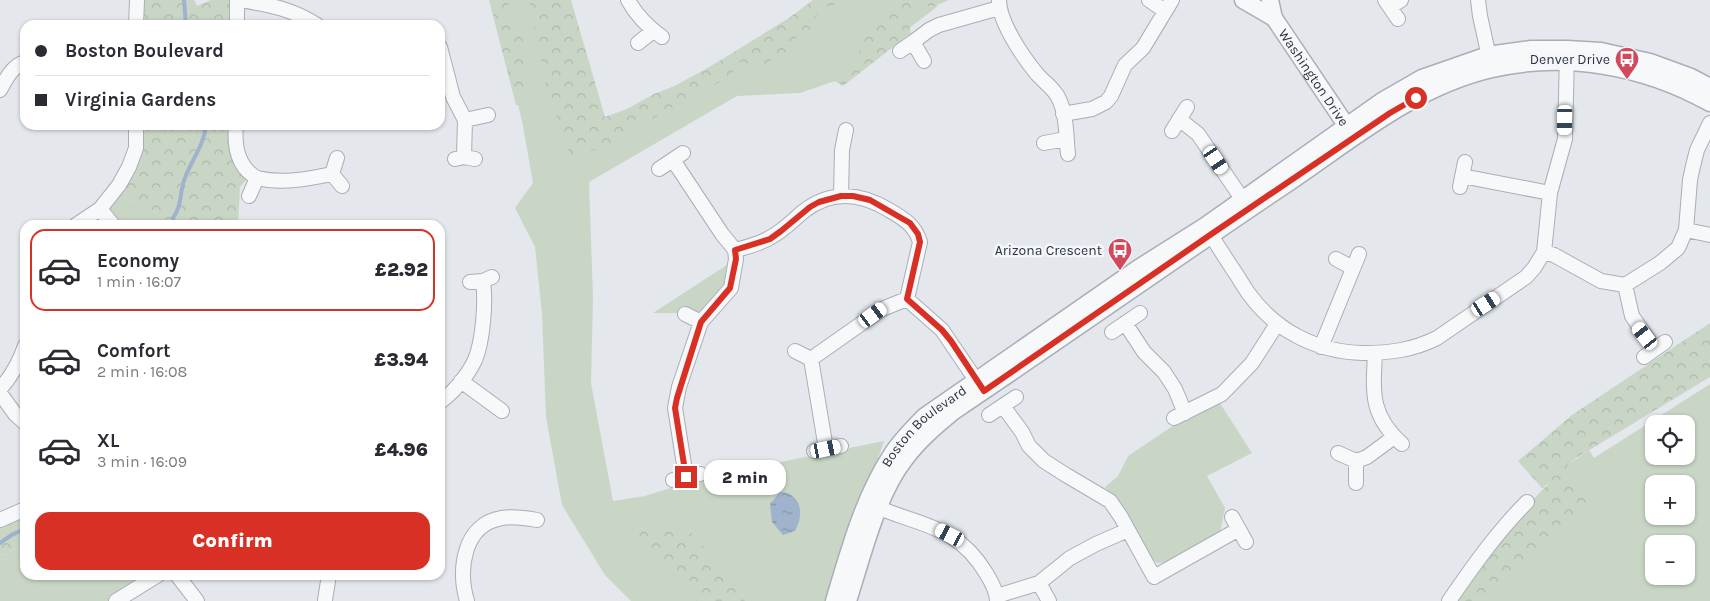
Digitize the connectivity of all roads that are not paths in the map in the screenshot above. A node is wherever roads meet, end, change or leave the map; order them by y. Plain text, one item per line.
1 (137, 0) edge
2 (239, 0) edge
3 (628, 0) edge
4 (1149, 0) edge
5 (1243, 0) edge
6 (1270, 0) edge
7 (1478, 0) edge
8 (1392, 2) edge
9 (999, 4) edge
10 (1168, 5) edge
11 (1274, 18) junction
12 (1398, 19) dead end
13 (136, 20) edge
14 (237, 20) edge
15 (310, 20) edge
16 (913, 42) junction
17 (638, 43) dead end
18 (900, 51) dead end
19 (1567, 55) junction
20 (924, 61) dead end
21 (1490, 62) junction
22 (20, 63) edge
23 (445, 66) edge
24 (1710, 87) edge
25 (0, 90) edge
26 (1710, 103) edge
27 (1064, 114) junction
28 (488, 115) dead end
29 (1179, 119) dead end
30 (465, 120) junction
31 (1710, 123) edge
32 (136, 130) edge
33 (236, 130) edge
34 (846, 130) dead end
35 (1351, 132) junction
36 (1066, 139) junction
37 (1044, 143) dead end
38 (1068, 154) dead end
39 (338, 158) dead end
40 (465, 158) dead end
41 (660, 169) dead end
42 (332, 174) junction
43 (1462, 175) dead end
44 (257, 178) junction
45 (342, 186) dead end
46 (1550, 193) junction
47 (249, 196) dead end
48 (841, 196) junction
49 (1246, 204) junction
50 (100, 209) junction
51 (84, 220) edge
52 (109, 220) edge
53 (1207, 230) junction
54 (1686, 230) junction
55 (1710, 235) edge
56 (735, 250) junction
57 (1544, 252) junction
58 (1359, 254) dead end
59 (1336, 259) dead end
60 (1353, 268) junction
61 (482, 280) dead end
62 (1625, 285) junction
63 (907, 299) junction
64 (1140, 313) dead end
65 (685, 314) dead end
66 (701, 322) junction
67 (1125, 323) junction
68 (1276, 324) junction
69 (1112, 332) dead end
70 (1321, 347) junction
71 (1655, 349) dead end
72 (795, 351) dead end
73 (1375, 353) junction
74 (811, 359) junction
75 (20, 360) edge
76 (461, 381) junction
77 (980, 387) junction
78 (0, 391) edge
79 (1016, 397) dead end
80 (445, 399) edge
81 (1003, 406) junction
82 (502, 411) dead end
83 (989, 415) dead end
84 (20, 418) edge
85 (841, 446) dead end
86 (1338, 453) dead end
87 (1356, 461) junction
88 (700, 474) dead end
89 (1356, 483) dead end
90 (1528, 502) dead end
91 (873, 505) junction
92 (20, 511) edge
93 (1232, 517) dead end
94 (0, 520) edge
95 (539, 521) dead end
96 (1238, 529) junction
97 (1128, 530) junction
98 (1246, 542) dead end
99 (150, 580) edge
100 (181, 580) edge
101 (328, 580) edge
102 (1039, 583) junction
103 (997, 599) edge
104 (323, 600) edge
105 (116, 601) edge
106 (197, 601) edge
107 (466, 601) edge
108 (834, 601) edge
109 (848, 601) edge
110 (1049, 601) edge
111 (1450, 601) edge

1 - 13 street
2 - 14 street
2 - 15 street
3 - 17 street
4 - 10 street
5 - 11 street, Washington Drive
6 - 11 street, Washington Drive
7 - 21 street
8 - 12 street
9 - 16 street
9 - 27 street
10 - 27 street
11 - 35 street, Washington Drive
16 - 18 street
16 - 20 street
19 - 21 street, Boston Boulevard
19 - 24 street, Boston Boulevard
19 - 26 street, Boston Boulevard
19 - 46 street
21 - 35 street, Boston Boulevard
22 - 25 street
23 - 30 street
27 - 36 street
28 - 30 street
29 - 49 street
30 - 40 street
31 - 54 street
32 - 50 street
33 - 44 street
34 - 48 street
35 - 49 street, Boston Boulevard
36 - 37 street
36 - 38 street
39 - 42 street
41 - 56 street
42 - 44 street
42 - 45 street
43 - 46 street
44 - 47 street
46 - 57 street
48 - 56 street
48 - 63 street
49 - 53 street, Boston Boulevard
50 - 51 street
50 - 52 street
53 - 68 street
53 - 77 street, Boston Boulevard
54 - 55 street
54 - 62 street
56 - 66 street
57 - 62 street
57 - 73 street
58 - 60 street
59 - 60 street
60 - 70 street
61 - 76 street
62 - 71 street
63 - 74 street
63 - 77 street
64 - 67 street
65 - 66 street
66 - 88 street
67 - 68 street
67 - 69 street
68 - 70 street
70 - 73 street
72 - 74 street
73 - 87 street
74 - 85 street
75 - 78 street
76 - 80 street
76 - 82 street
77 - 91 street, Boston Boulevard
78 - 84 street
79 - 81 street
81 - 83 street
81 - 97 street
86 - 87 street
87 - 89 street
90 - 111 street
91 - 103 street
91 - 108 street, Boston Boulevard
91 - 109 street, Boston Boulevard
92 - 94 street
93 - 96 street
95 - 107 street
96 - 97 street
96 - 98 street
97 - 102 street
99 - 105 street
100 - 106 street
101 - 104 street
102 - 103 street
102 - 110 street

